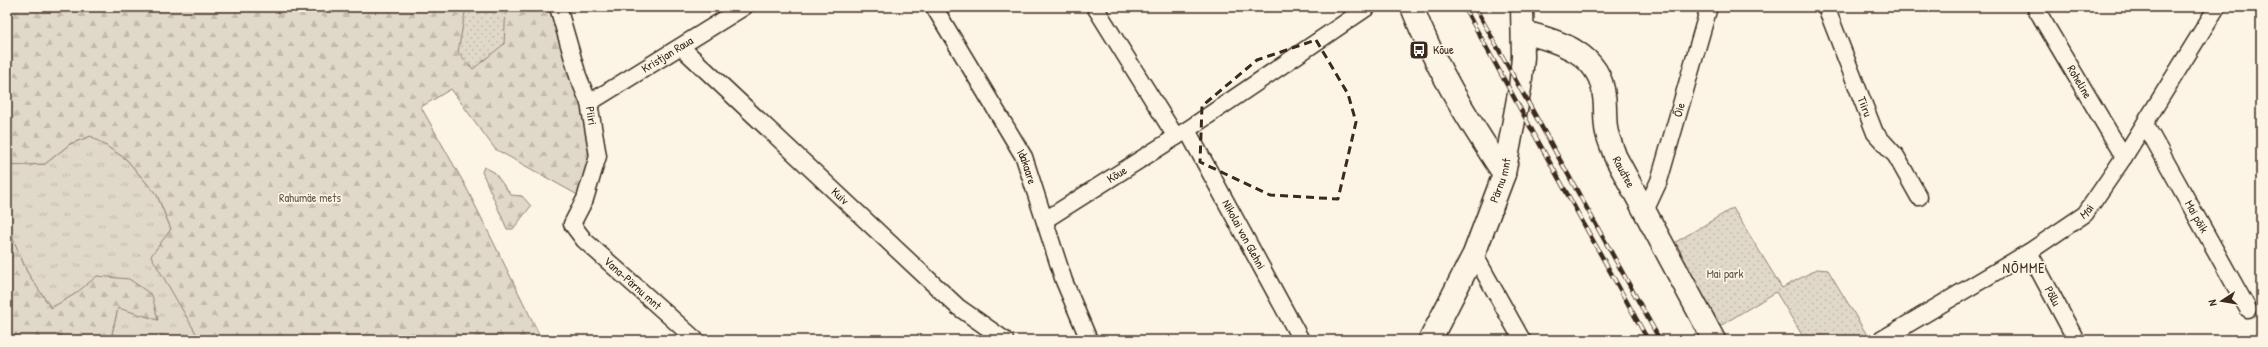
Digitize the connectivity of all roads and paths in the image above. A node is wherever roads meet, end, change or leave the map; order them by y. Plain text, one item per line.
1 (558, 7) edge
2 (744, 7) edge
3 (934, 7) edge
4 (1095, 7) edge
5 (1368, 7) edge
6 (1412, 7) edge
7 (1522, 7) edge
8 (1709, 7) edge
9 (1826, 7) edge
10 (2035, 7) edge
11 (2217, 7) edge
12 (1523, 32) junction
13 (681, 47) junction
14 (589, 103) junction
15 (2145, 124) junction
16 (1181, 133) junction
17 (2124, 158) junction
18 (1504, 174) junction
19 (1919, 197) dead end
20 (1645, 211) junction
21 (1045, 220) junction
22 (572, 224) joint
23 (2029, 252) junction
24 (1474, 254) junction
25 (2248, 309) dead end
26 (696, 340) edge
27 (1004, 340) edge
28 (1089, 340) edge
29 (1301, 340) edge
30 (1430, 340) edge
31 (1522, 340) edge
32 (1714, 340) edge
33 (1881, 340) edge
34 (2076, 340) edge

1 - 14 street, Piiri
2 - 13 street, Kristjan Raua
3 - 21 street, Idakaare
4 - 16 street, Nikolai von Glehni
5 - 16 street, Kõue
6 - 18 street
7 - 12 street, Pärnu mnt
8 - 20 street, Õie
9 - 19 street, Tiiru
10 - 17 street, Roheline
11 - 15 street, Mai
12 - 18 street, Pärnu mnt
12 - 20 street, Raudtee
13 - 14 street, Kristjan Raua
13 - 27 street, Kuiv
14 - 22 street, Piiri
15 - 17 street, Mai
15 - 25 street, Mai põik
16 - 21 street, Kõue
16 - 29 street, Nikolai von Glehni
17 - 23 street, Mai
18 - 24 street, Pärnu mnt
20 - 32 street, Raudtee
21 - 28 street, Idakaare
22 - 26 street, Vana-Pärnu mnt
23 - 33 street, Mai
23 - 34 street, Põllu
24 - 30 street, Pärnu mnt
24 - 31 street

